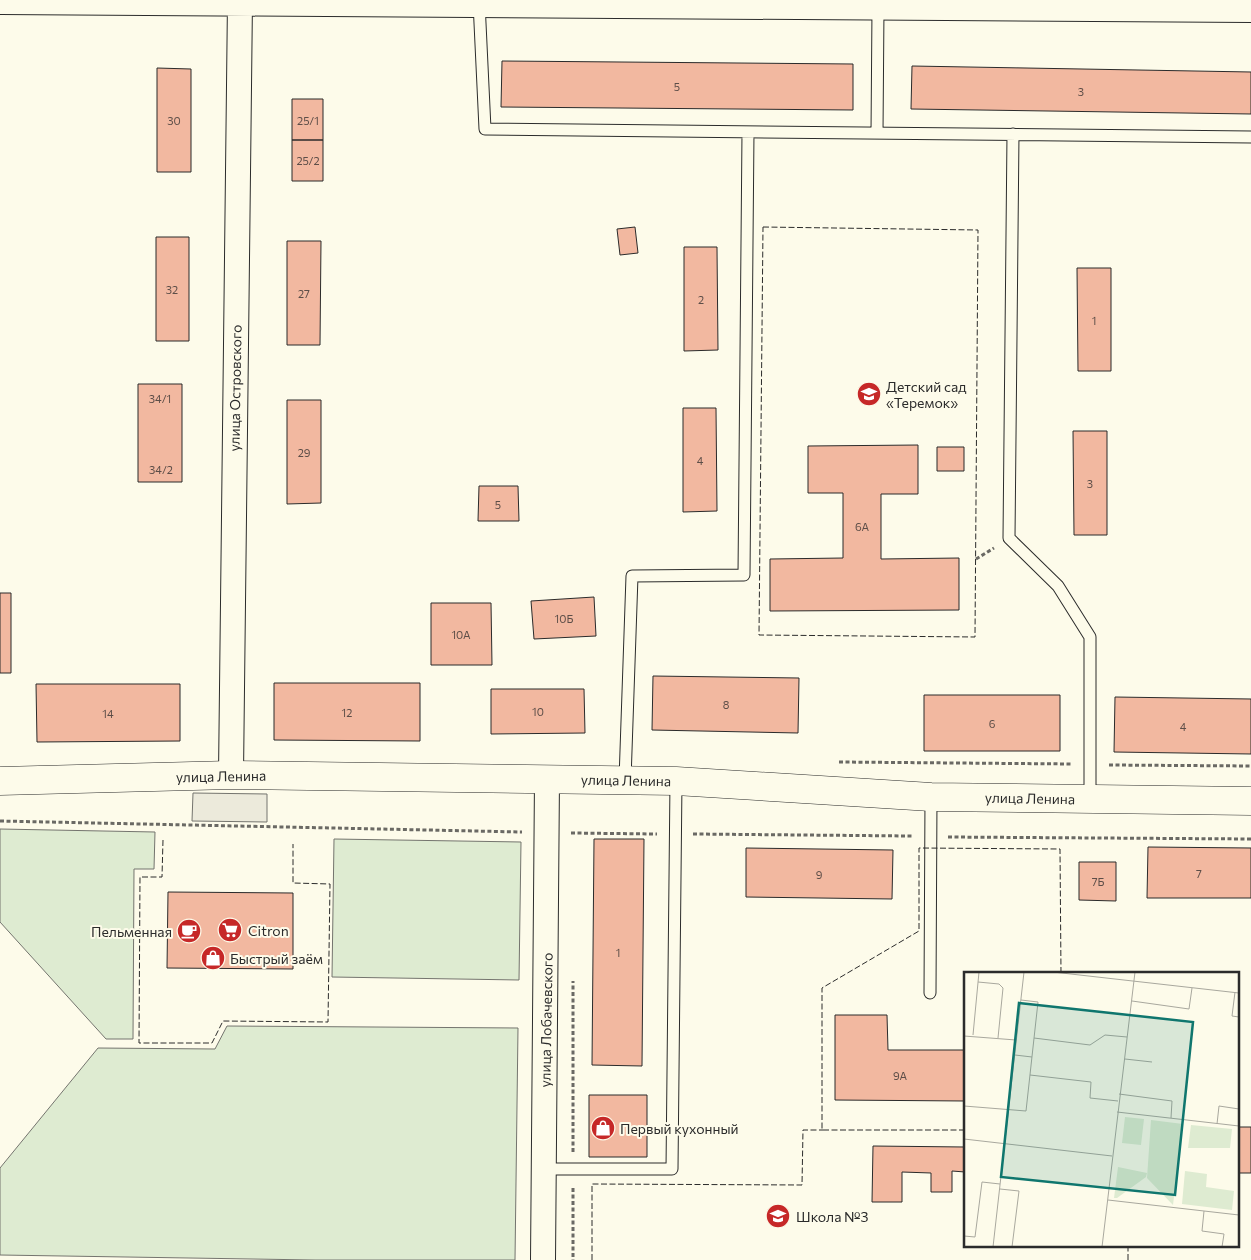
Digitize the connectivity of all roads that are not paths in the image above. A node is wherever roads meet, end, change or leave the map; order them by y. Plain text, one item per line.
1 (0, 2) edge
2 (240, 2) edge
3 (479, 3) edge
4 (991, 4) edge
5 (878, 8) junction
6 (1251, 10) edge
7 (748, 132) junction
8 (877, 133) junction
9 (1013, 134) junction
10 (1251, 137) edge
11 (231, 775) junction
12 (547, 779) junction
13 (625, 780) junction
14 (0, 781) edge
15 (676, 781) junction
16 (931, 797) junction
17 (1090, 799) junction
18 (1251, 801) edge
19 (930, 994) dead end
20 (544, 1169) junction
21 (543, 1260) edge

1 - 2 street
2 - 3 street
2 - 11 street, улица Островского
3 - 5 street
3 - 7 lane
4 - 5 street
4 - 6 street
5 - 8 lane
7 - 8 lane
7 - 13 lane
8 - 9 lane
9 - 10 lane
9 - 17 lane
11 - 12 street, улица Ленина
11 - 14 street, улица Ленина
12 - 13 street, улица Ленина
12 - 20 street, улица Лобачевского
13 - 15 street, улица Ленина
15 - 16 street, улица Ленина
15 - 20 lane
16 - 17 street, улица Ленина
16 - 19 lane
17 - 18 street, улица Ленина
20 - 21 street, улица Лобачевского

